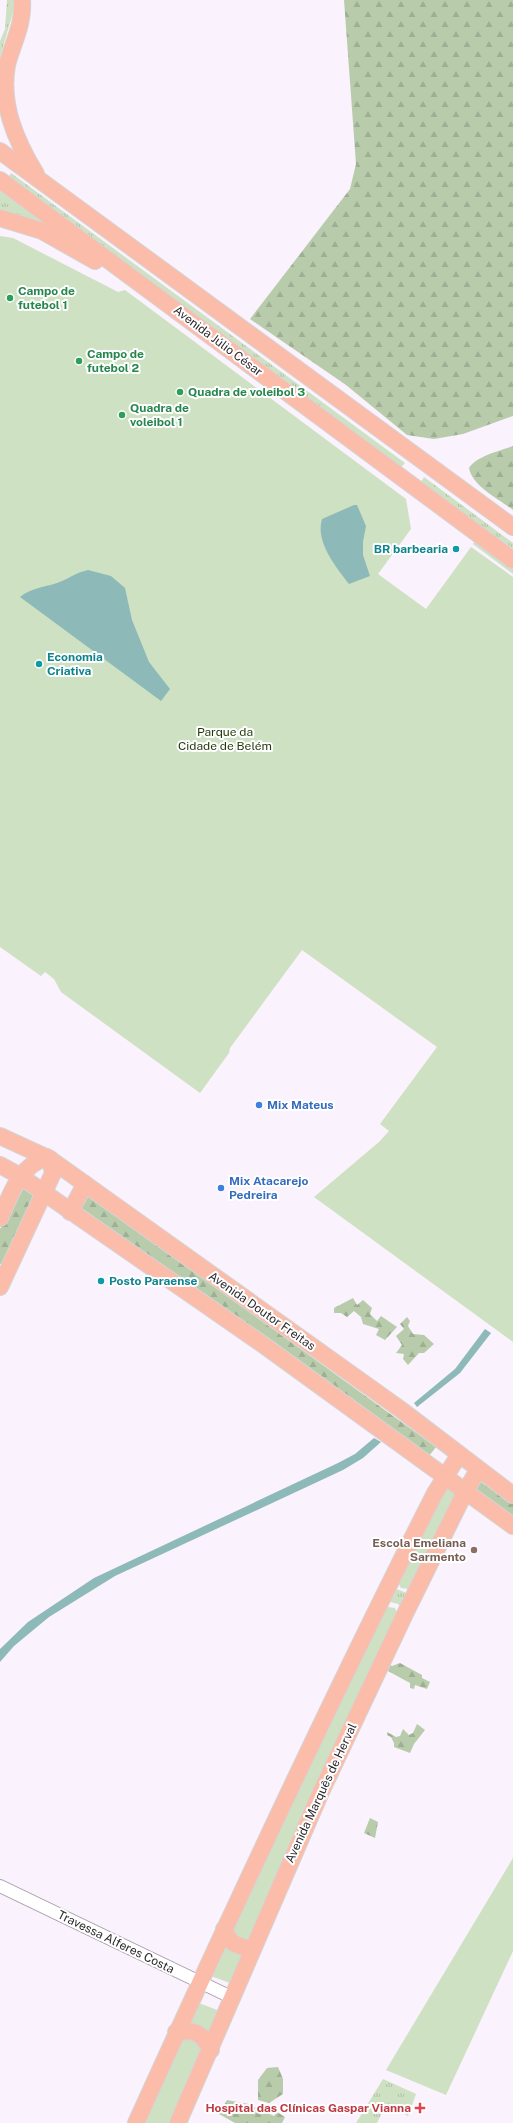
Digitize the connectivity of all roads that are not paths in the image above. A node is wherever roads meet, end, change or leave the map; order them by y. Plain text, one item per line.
1 (22, 0) edge
2 (0, 152) edge
3 (0, 180) edge
4 (40, 180) junction
5 (0, 218) edge
6 (150, 291) junction
7 (513, 528) edge
8 (513, 560) edge
9 (0, 1136) edge
10 (48, 1158) junction
11 (0, 1165) edge
12 (20, 1176) junction
13 (85, 1184) junction
14 (43, 1194) junction
15 (70, 1212) junction
16 (0, 1218) edge
17 (6, 1267) edge
18 (0, 1288) edge
19 (459, 1456) junction
20 (478, 1470) junction
21 (444, 1477) junction
22 (465, 1492) junction
23 (513, 1495) edge
24 (513, 1526) edge
25 (392, 1576) junction
26 (419, 1587) junction
27 (379, 1607) junction
28 (404, 1616) junction
29 (0, 1886) edge
30 (224, 1929) junction
31 (251, 1949) junction
32 (199, 1982) junction
33 (231, 1997) junction
34 (176, 2032) junction
35 (211, 2050) junction
36 (136, 2123) edge
37 (178, 2123) edge

1 - 4 main road
2 - 4 main road, Avenida Júlio César
3 - 6 main road, Avenida Júlio César
4 - 7 main road, Avenida Júlio César
5 - 6 main road
6 - 8 main road, Avenida Júlio César
9 - 10 main road, Avenida Doutor Freitas
10 - 12 main road
10 - 13 main road, Avenida Doutor Freitas
10 - 14 main road
11 - 12 main road
12 - 14 main road
12 - 16 main road
13 - 15 main road
13 - 19 main road, Avenida Doutor Freitas
14 - 15 main road
14 - 17 main road
15 - 21 main road
17 - 18 main road
19 - 20 main road, Avenida Doutor Freitas
19 - 21 main road
20 - 22 main road, Avenida Marquês de Herval
20 - 23 main road, Avenida Doutor Freitas
21 - 22 main road
21 - 25 main road
22 - 24 main road
22 - 26 main road, Avenida Marquês de Herval
25 - 26 main road
25 - 27 main road
26 - 28 main road, Avenida Marquês de Herval
27 - 28 main road
27 - 30 main road
28 - 31 main road, Avenida Marquês de Herval
29 - 32 street, Travessa Alferes Costa
30 - 31 main road
30 - 32 main road
31 - 33 main road, Avenida Marquês de Herval
32 - 33 street, Travessa Alferes Costa
32 - 34 main road
33 - 35 main road, Avenida Marquês de Herval
34 - 35 main road
34 - 36 main road
35 - 37 main road, Avenida Marquês de Herval

